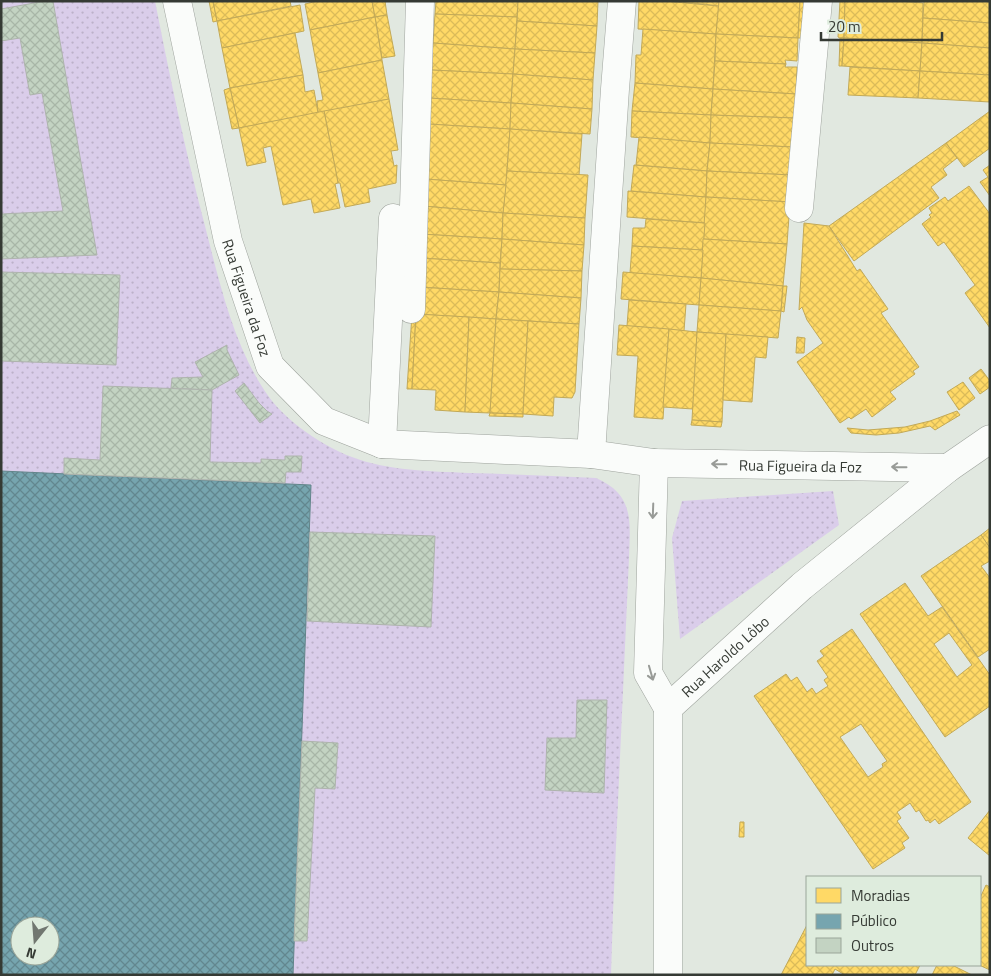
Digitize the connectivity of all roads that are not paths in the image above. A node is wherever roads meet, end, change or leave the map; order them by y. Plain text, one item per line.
1 (177, 1) edge
2 (420, 1) edge
3 (622, 1) edge
4 (818, 1) edge
5 (798, 208) dead end
6 (392, 218) dead end
7 (411, 309) dead end
8 (990, 438) edge
9 (382, 444) junction
10 (591, 454) junction
11 (654, 463) junction
12 (948, 468) junction
13 (668, 708) junction
14 (668, 975) edge

1 - 9 street, Rua Figueira da Foz
2 - 7 street
3 - 10 street
4 - 5 street
6 - 9 street
8 - 12 street, Rua Haroldo Lôbo
9 - 10 street, Rua Figueira da Foz
10 - 11 street, Rua Figueira da Foz
12 -> 11 street, Rua Figueira da Foz
11 -> 13 street
12 - 13 street, Rua Haroldo Lôbo
13 - 14 street, Rua Haroldo Lôbo

